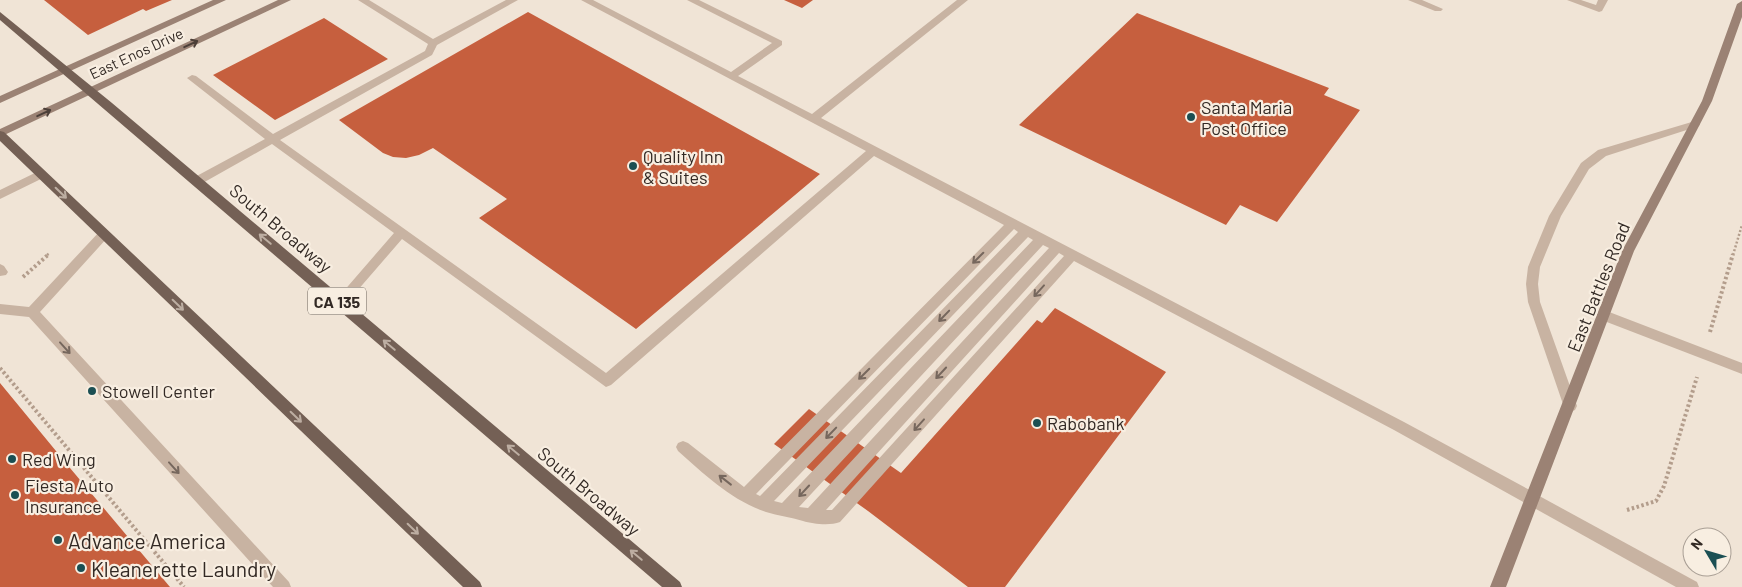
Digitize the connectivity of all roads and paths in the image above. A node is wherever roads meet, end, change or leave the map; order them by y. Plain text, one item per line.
1 (221, 0) edge
2 (286, 0) edge
3 (586, 0) edge
4 (692, 0) edge
5 (963, 0) edge
6 (1413, 0) edge
7 (1572, 0) edge
8 (1603, 0) edge
9 (366, 1) edge
10 (505, 2) edge
11 (1742, 4) edge
12 (1438, 8) dead end
13 (0, 15) edge
14 (433, 43) junction
15 (66, 71) junction
16 (731, 76) junction
17 (192, 78) dead end
18 (90, 91) junction
19 (0, 100) edge
20 (813, 119) junction
21 (1695, 124) junction
22 (0, 134) edge
23 (272, 139) junction
24 (873, 151) junction
25 (41, 174) junction
26 (196, 181) junction
27 (0, 195) edge
28 (1012, 224) junction
29 (1026, 231) junction
30 (401, 233) junction
31 (104, 234) junction
32 (1042, 239) junction
33 (1057, 247) junction
34 (56, 248) dead end
35 (1072, 255) junction
36 (21, 279) dead end
37 (340, 303) junction
38 (0, 310) edge
39 (32, 312) junction
40 (1604, 315) junction
41 (0, 368) edge
42 (1742, 369) edge
43 (1570, 406) junction
44 (683, 447) dead end
45 (745, 496) junction
46 (1532, 499) junction
47 (763, 503) junction
48 (786, 510) junction
49 (810, 516) junction
50 (184, 587) edge
51 (283, 587) edge
52 (474, 587) edge
53 (674, 587) edge
54 (1498, 587) edge
55 (1691, 587) edge

1 - 15 street, East Enos Drive
18 -> 2 street, East Enos Drive
3 - 16 street
4 - 16 street
5 - 20 street
6 - 12 street
7 - 8 street
9 - 14 street
10 - 14 street
11 - 21 street, East Battles Road
13 - 15 main road, South Broadway / CA 135
14 - 23 street
15 - 18 main road, South Broadway / CA 135
15 - 19 street, East Enos Drive
16 - 20 street
17 - 23 street
22 -> 18 street, East Enos Drive
18 - 26 main road, South Broadway / CA 135
20 - 24 street
21 - 40 street, East Battles Road
21 - 43 street
22 - 25 main road
23 - 26 street
23 - 30 street
24 - 28 street
24 - 30 street
25 - 27 street
25 -> 31 main road
37 -> 26 main road, South Broadway / CA 135
28 - 29 street
28 -> 45 street
29 - 32 street
29 -> 47 street
30 - 37 street
31 - 39 street
31 -> 52 main road
32 - 33 street
32 -> 48 street
33 - 35 street
33 -> 49 street
34 - 36 path
35 - 46 street
35 -> 49 street
53 -> 37 main road, South Broadway / CA 135
38 - 39 street
39 -> 51 street
40 - 42 street
40 - 43 street, East Battles Road
41 - 50 path
43 - 46 street, East Battles Road
45 -> 44 street
45 - 47 street
46 - 54 street, East Battles Road
46 - 55 street
47 - 48 street
48 - 49 street

